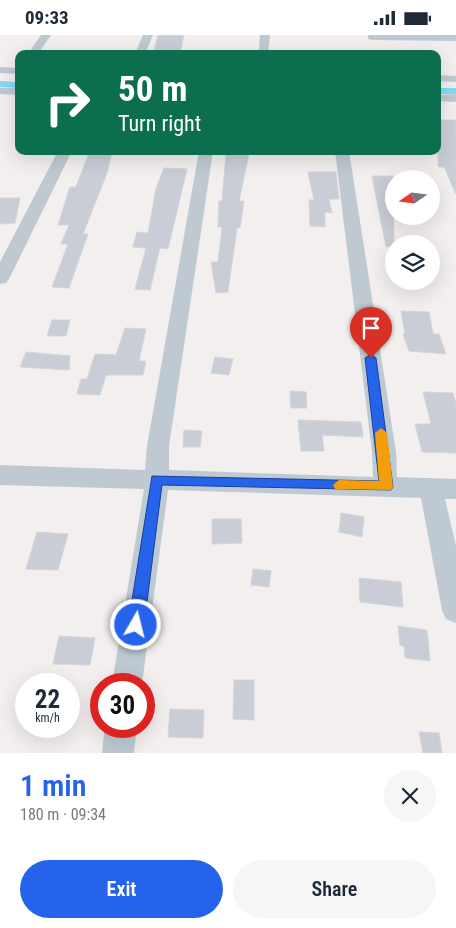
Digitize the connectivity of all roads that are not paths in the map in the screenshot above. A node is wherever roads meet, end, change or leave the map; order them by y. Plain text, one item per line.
1 (46, 35) edge
2 (148, 35) edge
3 (265, 35) edge
4 (456, 38) edge
5 (373, 39) edge
6 (36, 50) edge
7 (141, 50) edge
8 (264, 50) edge
9 (0, 70) edge
10 (15, 71) edge
11 (0, 91) edge
12 (15, 91) edge
13 (441, 98) edge
14 (455, 99) edge
15 (63, 155) edge
16 (205, 155) edge
17 (343, 155) edge
18 (0, 279) edge
19 (0, 475) edge
20 (157, 479) junction
21 (386, 487) junction
22 (430, 488) junction
23 (456, 489) edge
24 (456, 610) edge
25 (130, 673) edge
26 (120, 738) edge
27 (118, 753) edge

1 - 6 street
2 - 7 street
3 - 8 street
4 - 5 street
9 - 10 street
11 - 12 street
13 - 14 street
15 - 18 street
16 - 20 street
17 - 21 street
19 - 20 street
20 - 21 street
20 - 25 street
21 - 22 street
22 - 23 street
22 - 24 street
26 - 27 street

